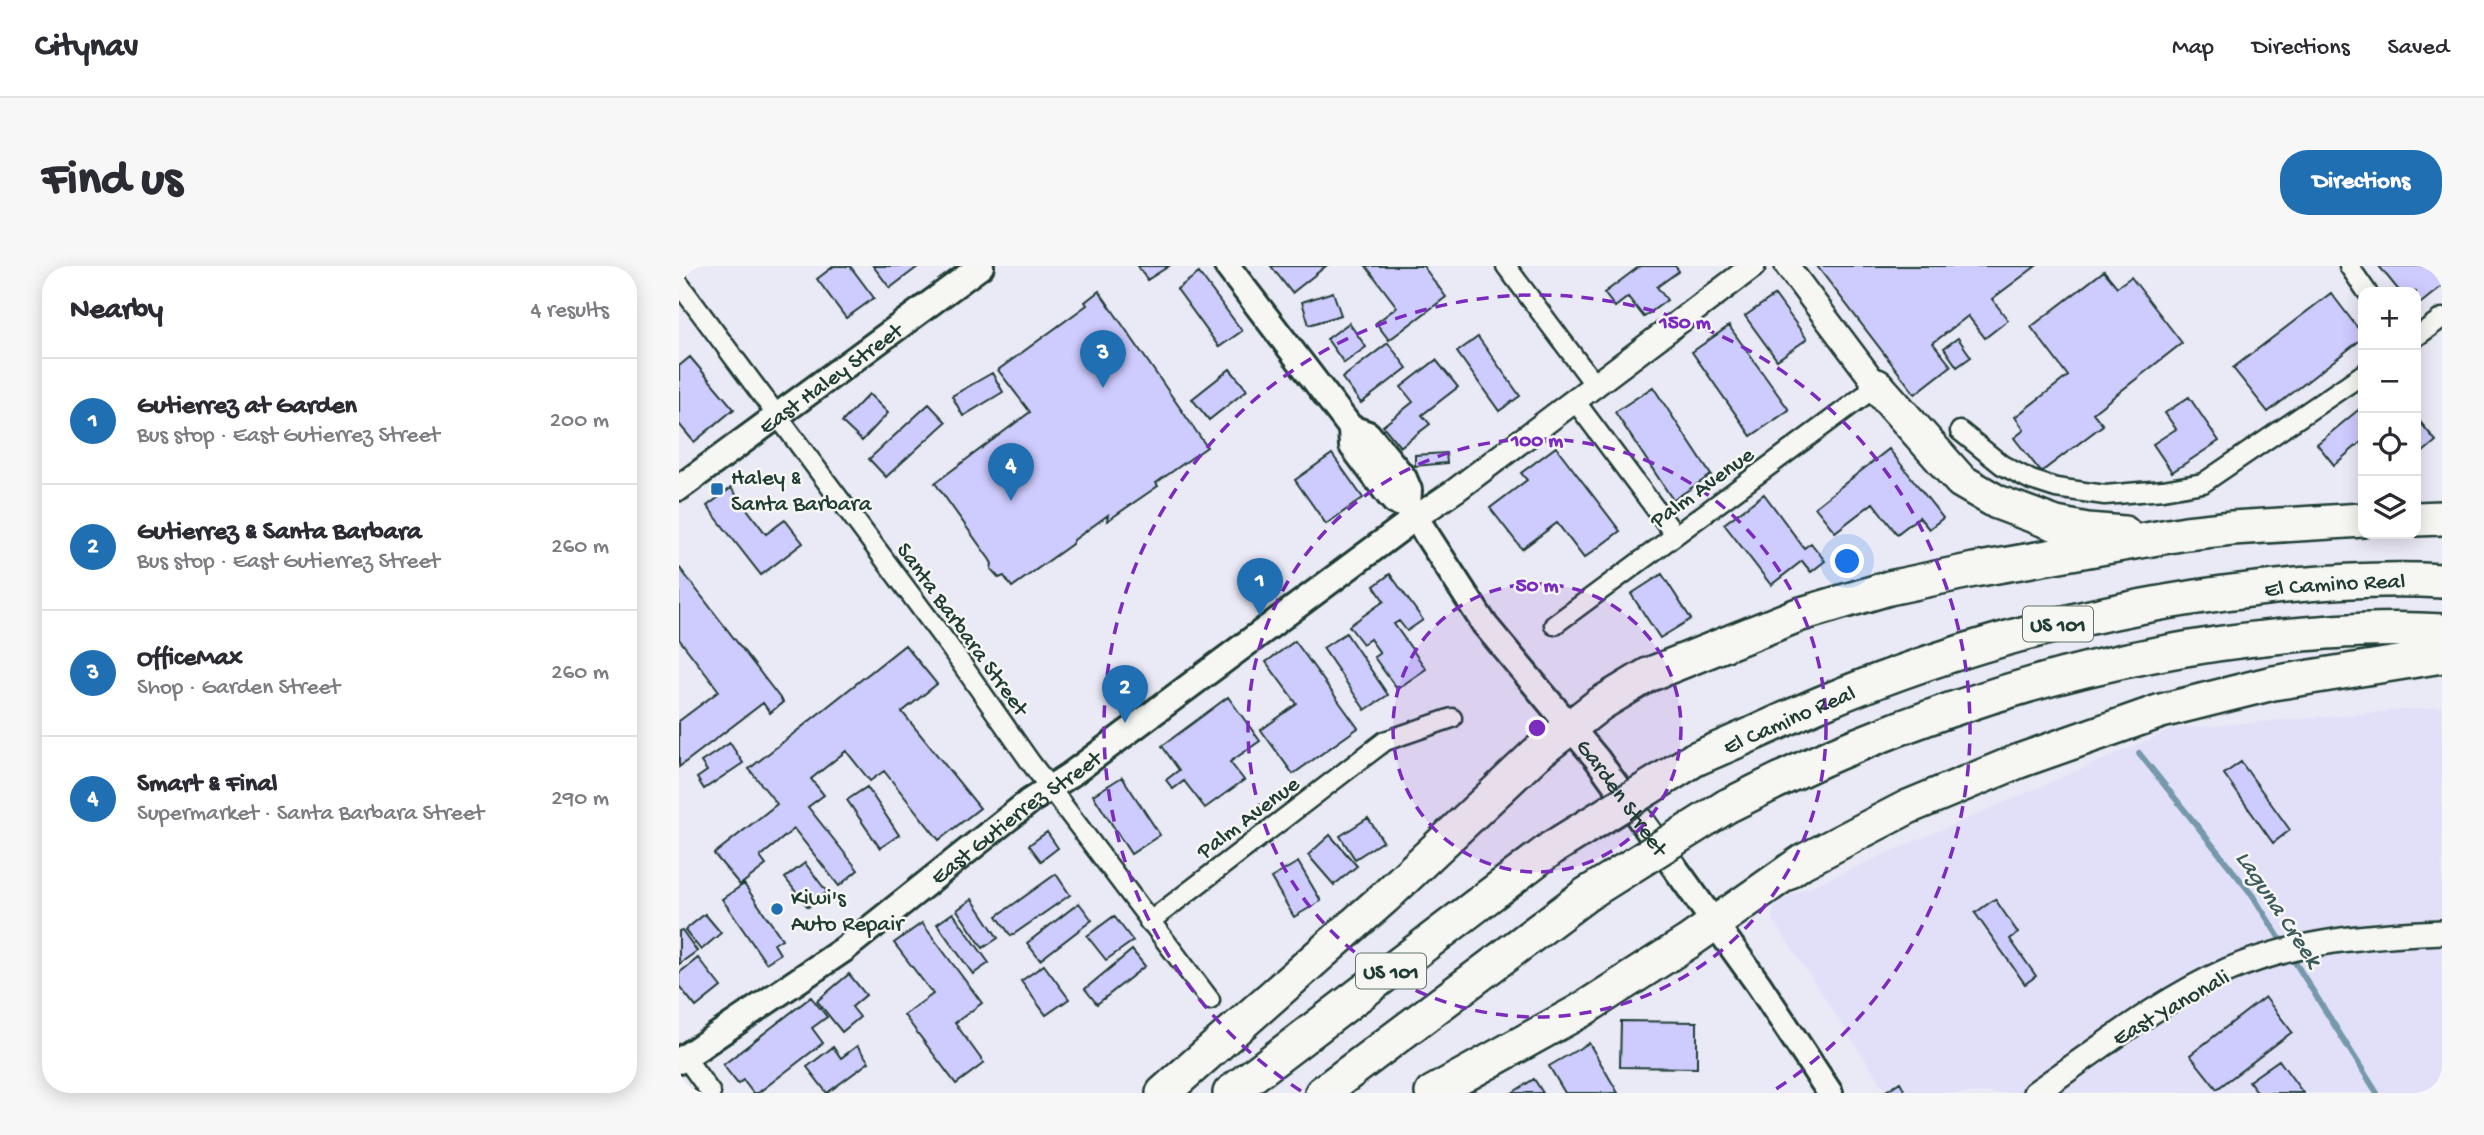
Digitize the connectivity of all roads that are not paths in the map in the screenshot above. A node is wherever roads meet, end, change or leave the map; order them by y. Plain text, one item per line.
1 (981, 266) edge
2 (1227, 266) edge
3 (1506, 266) edge
4 (1753, 266) edge
5 (1787, 266) edge
6 (2349, 266) edge
7 (679, 284) edge
8 (2364, 287) edge
9 (2442, 318) edge
10 (2421, 333) edge
11 (2358, 377) edge
12 (1595, 385) junction
13 (1877, 386) junction
14 (1575, 401) junction
15 (775, 415) junction
16 (1960, 431) dead end
17 (679, 488) edge
18 (1412, 512) junction
19 (2442, 518) edge
20 (2421, 519) edge
21 (2358, 520) edge
22 (2186, 533) junction
23 (1675, 535) junction
24 (2442, 582) edge
25 (1554, 625) dead end
26 (2442, 631) edge
27 (2442, 656) edge
28 (1452, 718) dead end
29 (1571, 727) junction
30 (1049, 787) junction
31 (1149, 922) junction
32 (1715, 924) junction
33 (2442, 932) edge
34 (1210, 1000) dead end
35 (681, 1056) edge
36 (711, 1093) edge
37 (1163, 1093) edge
38 (1230, 1093) edge
39 (1322, 1093) edge
40 (1432, 1093) edge
41 (1830, 1093) edge
42 (2035, 1093) edge

1 - 15 main road, East Haley Street
2 - 18 main road, Garden Street
3 - 12 street
4 - 12 street, East Gutierrez Street
5 - 13 street
6 - 8 street
7 - 15 street, Santa Barbara Street
9 - 10 street
11 - 16 street
12 - 14 street, East Gutierrez Street
13 - 22 highway
13 - 23 street, Palm Avenue
14 - 18 street, East Gutierrez Street
14 - 23 street
15 - 17 main road, East Haley Street
15 - 30 street, Santa Barbara Street
18 - 29 main road, Garden Street
18 - 30 main road, East Gutierrez Street
19 - 20 highway
21 - 22 highway
22 - 29 highway
23 - 25 street, Palm Avenue
24 - 38 highway, El Camino Real / US 101, bridge
26 - 39 highway, US 101, bridge
27 - 32 highway
28 - 31 street, Palm Avenue
29 - 32 main road, Garden Street
29 - 37 highway
30 - 31 street, Santa Barbara Street
30 - 35 main road, East Gutierrez Street
31 - 34 street, Santa Barbara Street
32 - 40 highway
32 - 41 main road, Garden Street
33 - 42 street, East Yanonali
35 - 36 street

